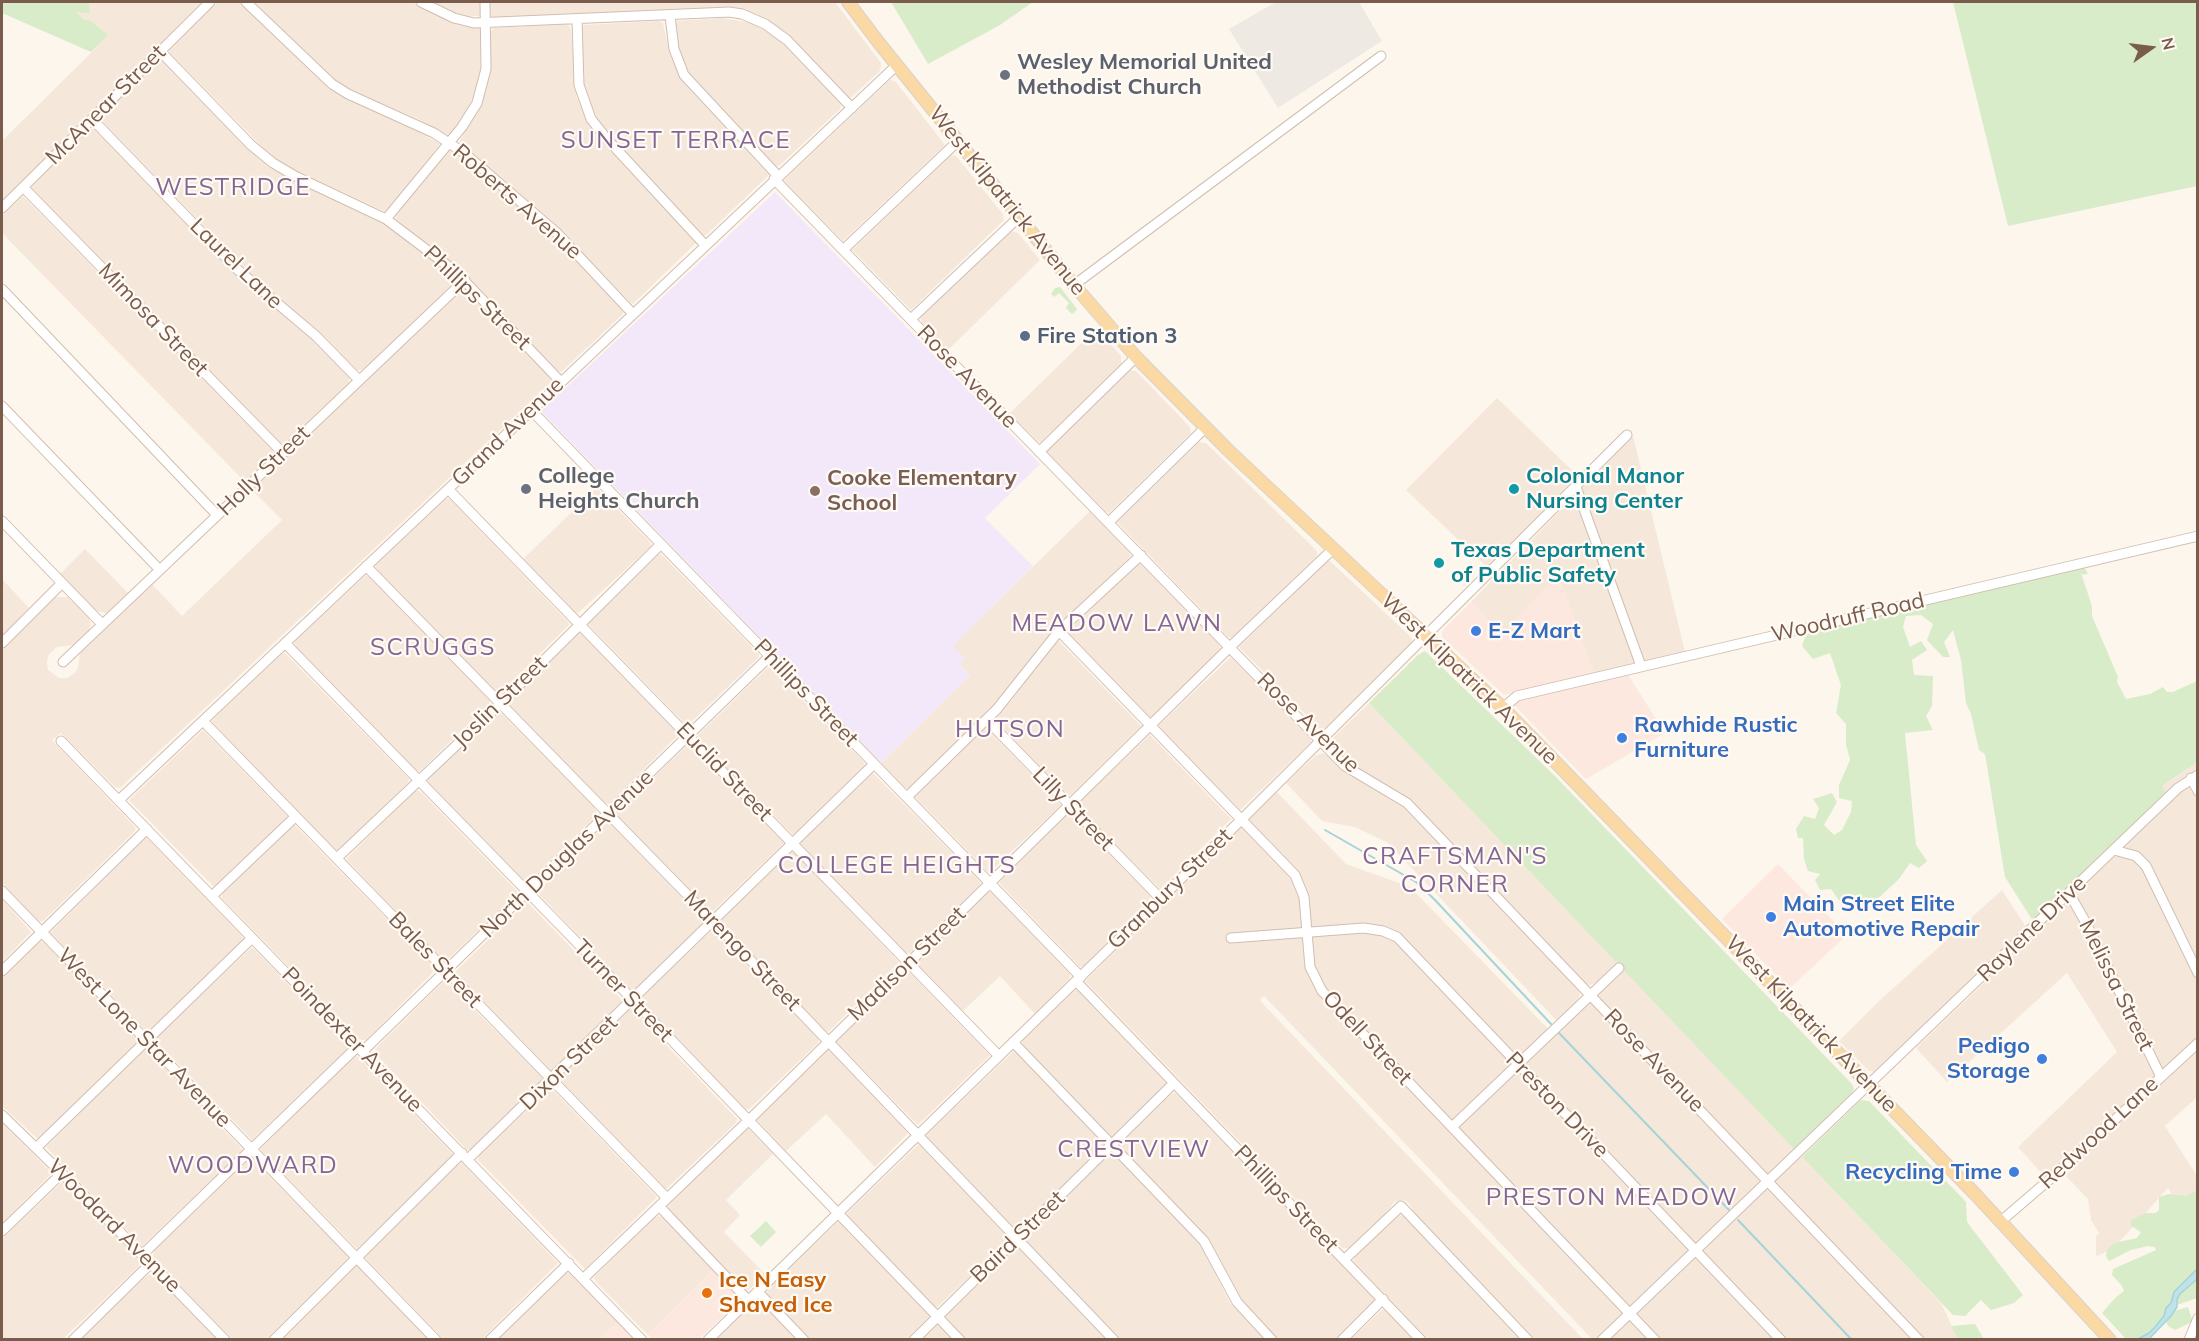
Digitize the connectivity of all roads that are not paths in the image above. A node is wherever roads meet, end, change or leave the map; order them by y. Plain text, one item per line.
1 (210, 2) edge
2 (246, 2) edge
3 (421, 2) edge
4 (485, 2) edge
5 (848, 2) edge
6 (670, 16) junction
7 (577, 20) junction
8 (486, 23) junction
9 (160, 51) junction
10 (1382, 56) dead end
11 (897, 65) junction
12 (852, 108) junction
13 (92, 119) junction
14 (958, 141) junction
15 (450, 143) junction
16 (776, 178) junction
17 (23, 187) junction
18 (2, 208) edge
19 (1020, 216) junction
20 (386, 219) junction
21 (705, 245) junction
22 (843, 250) junction
23 (465, 280) junction
24 (1074, 285) junction
25 (2, 289) edge
26 (633, 314) junction
27 (911, 319) junction
28 (1136, 357) junction
29 (359, 380) junction
30 (561, 382) junction
31 (2, 406) edge
32 (531, 410) junction
33 (1205, 428) junction
34 (1628, 435) dead end
35 (1039, 452) junction
36 (283, 453) junction
37 (1576, 487) junction
38 (448, 489) junction
39 (217, 515) junction
40 (2, 521) edge
41 (1109, 522) junction
42 (2198, 536) edge
43 (661, 544) junction
44 (1333, 549) junction
45 (1140, 555) junction
46 (366, 566) junction
47 (160, 570) junction
48 (62, 583) junction
49 (102, 624) junction
50 (580, 624) junction
51 (1059, 631) junction
52 (1428, 636) junction
53 (3, 640) edge
54 (285, 644) junction
55 (1231, 646) junction
56 (770, 656) junction
57 (63, 662) dead end
58 (1641, 666) junction
59 (501, 703) junction
60 (1503, 708) junction
61 (987, 720) junction
62 (203, 721) junction
63 (1150, 726) junction
64 (688, 735) junction
65 (61, 741) dead end
66 (1321, 741) junction
67 (874, 764) junction
68 (2194, 776) edge
69 (418, 781) junction
70 (2198, 791) edge
71 (907, 797) junction
72 (119, 800) junction
73 (1069, 805) junction
74 (609, 813) junction
75 (295, 817) junction
76 (1241, 820) junction
77 (147, 829) junction
78 (794, 843) junction
79 (2114, 850) junction
80 (337, 858) junction
81 (990, 883) junction
82 (2, 891) edge
83 (527, 893) junction
84 (2069, 893) junction
85 (212, 896) junction
86 (1160, 898) junction
87 (713, 921) junction
88 (41, 932) junction
89 (1307, 932) junction
90 (252, 938) junction
91 (1231, 938) dead end
92 (909, 962) junction
93 (1619, 968) dead end
94 (2, 971) edge
95 (446, 972) junction
96 (2198, 973) edge
97 (1079, 979) junction
98 (1591, 995) junction
99 (633, 1000) junction
100 (147, 1040) junction
101 (828, 1041) junction
102 (1013, 1042) junction
103 (2198, 1043) edge
104 (361, 1048) junction
105 (999, 1056) junction
106 (1518, 1064) junction
107 (2161, 1077) junction
108 (552, 1078) junction
109 (1174, 1083) junction
110 (1869, 1086) junction
111 (2, 1115) edge
112 (748, 1121) junction
113 (1452, 1127) junction
114 (918, 1135) junction
115 (1112, 1145) junction
116 (36, 1148) junction
117 (252, 1148) junction
118 (465, 1156) junction
119 (62, 1173) junction
120 (1768, 1182) junction
121 (667, 1198) junction
122 (659, 1206) junction
123 (839, 1213) junction
124 (2000, 1222) junction
125 (2, 1231) edge
126 (1017, 1239) junction
127 (1696, 1250) junction
128 (143, 1254) junction
129 (358, 1257) junction
130 (1345, 1259) junction
131 (151, 1263) junction
132 (569, 1263) junction
133 (584, 1278) junction
134 (758, 1292) junction
135 (1383, 1299) junction
136 (749, 1301) junction
137 (1630, 1313) junction
138 (937, 1316) junction
139 (2198, 1318) edge
140 (2108, 1337) edge
141 (73, 1340) edge
142 (225, 1340) edge
143 (274, 1340) edge
144 (436, 1340) edge
145 (490, 1340) edge
146 (642, 1340) edge
147 (708, 1340) edge
148 (804, 1340) edge
149 (914, 1340) edge
150 (960, 1340) edge
151 (1114, 1340) edge
152 (1272, 1340) edge
153 (1342, 1340) edge
154 (1421, 1340) edge
155 (1528, 1340) edge
156 (1602, 1340) edge
157 (1655, 1340) edge
158 (1781, 1340) edge
159 (1919, 1340) edge
160 (2188, 1340) edge

1 - 9 street, McAnear Street
2 - 15 street, Roberts Avenue
3 - 8 street
4 - 8 street
5 - 11 main road, West Kilpatrick Avenue
6 - 7 street
6 - 12 street
6 - 16 street, Rose Avenue
7 - 8 street
7 - 21 street
8 - 15 street
9 - 13 street, McAnear Street
9 - 20 street, Phillips Street
10 - 24 street
11 - 12 street, Grand Avenue
11 - 14 main road, West Kilpatrick Avenue
12 - 16 street, Grand Avenue
13 - 17 street, McAnear Street
13 - 29 street, Laurel Lane
14 - 19 main road, West Kilpatrick Avenue
14 - 22 street
15 - 20 street
15 - 26 street, Roberts Avenue
16 - 21 street, Grand Avenue
16 - 22 street, Rose Avenue
17 - 18 street, McAnear Street
17 - 36 street, Mimosa Street
19 - 24 main road, West Kilpatrick Avenue
19 - 27 street
20 - 23 street, Phillips Street
21 - 26 street, Grand Avenue
22 - 27 street, Rose Avenue
23 - 29 street, Holly Street
23 - 30 street, Phillips Street
24 - 28 main road, West Kilpatrick Avenue
25 - 39 street
26 - 30 street, Grand Avenue
27 - 35 street, Rose Avenue
28 - 33 main road, West Kilpatrick Avenue
28 - 35 street
29 - 36 street, Holly Street
30 - 32 street, Grand Avenue
31 - 47 street
32 - 38 street, Grand Avenue
32 - 43 street, Phillips Street
33 - 41 street
33 - 44 main road, West Kilpatrick Avenue
34 - 37 street, Granbury Street
35 - 41 street, Rose Avenue
36 - 39 street, Holly Street
37 - 52 street, Granbury Street
37 - 58 street
38 - 46 street, Grand Avenue
38 - 50 street, Euclid Street
39 - 47 street, Holly Street
40 - 48 street
41 - 45 street, Rose Avenue
42 - 58 street, Woodruff Road
43 - 50 street, Joslin Street
43 - 56 street, Phillips Street
44 - 52 main road, West Kilpatrick Avenue
44 - 55 street, Madison Street
45 - 51 street
45 - 55 street, Rose Avenue
46 - 54 street, Grand Avenue
46 - 59 street, Marengo Street
47 - 49 street, Holly Street
48 - 49 street
48 - 53 street
49 - 57 street, Holly Street
50 - 59 street, Joslin Street
50 - 64 street, Euclid Street
51 - 61 street
51 - 63 street, Odell Street
52 - 60 main road, West Kilpatrick Avenue
52 - 66 street, Granbury Street
54 - 62 street, Grand Avenue
54 - 69 street, Turner Street
55 - 63 street, Madison Street
55 - 66 street, Rose Avenue
56 - 64 street, North Douglas Avenue
56 - 67 street, Phillips Street
58 - 60 street, Woodruff Road
59 - 69 street, Joslin Street
59 - 74 street, Marengo Street
60 - 110 main road, West Kilpatrick Avenue
61 - 71 street
61 - 73 street, Lilly Street
62 - 72 street, Grand Avenue
62 - 75 street, Bales Street
63 - 73 street, Madison Street
63 - 76 street, Odell Street
64 - 74 street, North Douglas Avenue
64 - 78 street, Euclid Street
65 - 72 street, Poindexter Avenue
66 - 76 street, Granbury Street
66 - 98 street, Rose Avenue
67 - 71 street, Phillips Street
67 - 78 street, Dixon Street
68 - 70 street
68 - 79 street, Raylene Drive
69 - 80 street, Joslin Street
69 - 83 street, Turner Street
71 - 81 street, Phillips Street
72 - 77 street, Poindexter Avenue
73 - 81 street, Madison Street
73 - 86 street, Lilly Street
74 - 83 street, North Douglas Avenue
74 - 87 street, Marengo Street
75 - 80 street, Bales Street
75 - 85 street
76 - 86 street, Granbury Street
76 - 89 street, Odell Street
77 - 85 street, Poindexter Avenue
77 - 88 street
78 - 87 street, Dixon Street
78 - 92 street, Euclid Street
79 - 84 street, Raylene Drive
79 - 96 street
80 - 95 street, Bales Street
81 - 92 street, Madison Street
81 - 97 street, Phillips Street
82 - 88 street, West Lone Star Avenue
83 - 95 street, North Douglas Avenue
83 - 99 street, Turner Street
84 - 107 street, Melissa Street
84 - 110 street, Raylene Drive
85 - 90 street, Poindexter Avenue
86 - 97 street, Granbury Street
87 - 99 street, Dixon Street
87 - 101 street, Marengo Street
88 - 94 street
88 - 100 street, West Lone Star Avenue
89 - 91 street, Preston Drive
89 - 106 street, Preston Drive
89 - 113 street, Odell Street
90 - 100 street
90 - 104 street, Poindexter Avenue
92 - 101 street, Madison Street
92 - 105 street, Euclid Street
93 - 98 street
95 - 104 street, North Douglas Avenue
95 - 108 street, Bales Street
97 - 102 street, Granbury Street
97 - 109 street, Phillips Street
98 - 106 street
98 - 120 street, Rose Avenue
99 - 108 street, Dixon Street
99 - 112 street, Turner Street
100 - 116 street
100 - 117 street, West Lone Star Avenue
101 - 112 street, Madison Street
101 - 114 street, Marengo Street
102 - 105 street, Granbury Street
102 - 115 street
103 - 107 street, Redwood Lane
104 - 117 street, North Douglas Avenue
104 - 118 street, Poindexter Avenue
105 - 114 street, Granbury Street
106 - 113 street
106 - 127 street, Preston Drive
107 - 124 street, Redwood Lane
108 - 118 street, Dixon Street
108 - 121 street, Bales Street
109 - 115 street, Baird Street
109 - 130 street, Phillips Street
110 - 120 street, Raylene Drive
110 - 124 main road, West Kilpatrick Avenue
111 - 116 street, Woodard Avenue
112 - 121 street, Madison Street
112 - 123 street, Turner Street
113 - 137 street, Odell Street
114 - 123 street, Granbury Street
114 - 126 street, Marengo Street
115 - 126 street, Baird Street
115 - 152 street
116 - 119 street, Woodard Avenue
117 - 128 street, North Douglas Avenue
117 - 129 street, West Lone Star Avenue
118 - 129 street, Dixon Street
118 - 132 street, Poindexter Avenue
119 - 125 street
119 - 128 street, Woodard Avenue
120 - 127 street, Raylene Drive
120 - 159 street, Rose Avenue
121 - 122 street, Madison Street
122 - 133 street, Madison Street
122 - 136 street
123 - 134 street, Granbury Street
123 - 138 street, Turner Street
124 - 140 main road, West Kilpatrick Avenue
126 - 138 street, Baird Street
126 - 151 street, Marengo Street
127 - 137 street, Raylene Drive
127 - 158 street, Preston Drive
128 - 131 street, Woodard Avenue
129 - 143 street, Dixon Street
129 - 144 street, West Lone Star Avenue
130 - 135 street, Phillips Street
130 - 155 street
131 - 141 street
131 - 142 street, Woodard Avenue
132 - 133 street, Poindexter Avenue
132 - 145 street
133 - 146 street, Poindexter Avenue
134 - 136 street, Granbury Street
134 - 148 street
135 - 153 street
135 - 154 street, Phillips Street
136 - 147 street, Granbury Street
137 - 156 street, Raylene Drive
137 - 157 street, Odell Street
138 - 149 street, Baird Street
138 - 150 street, Turner Street
139 - 160 street

